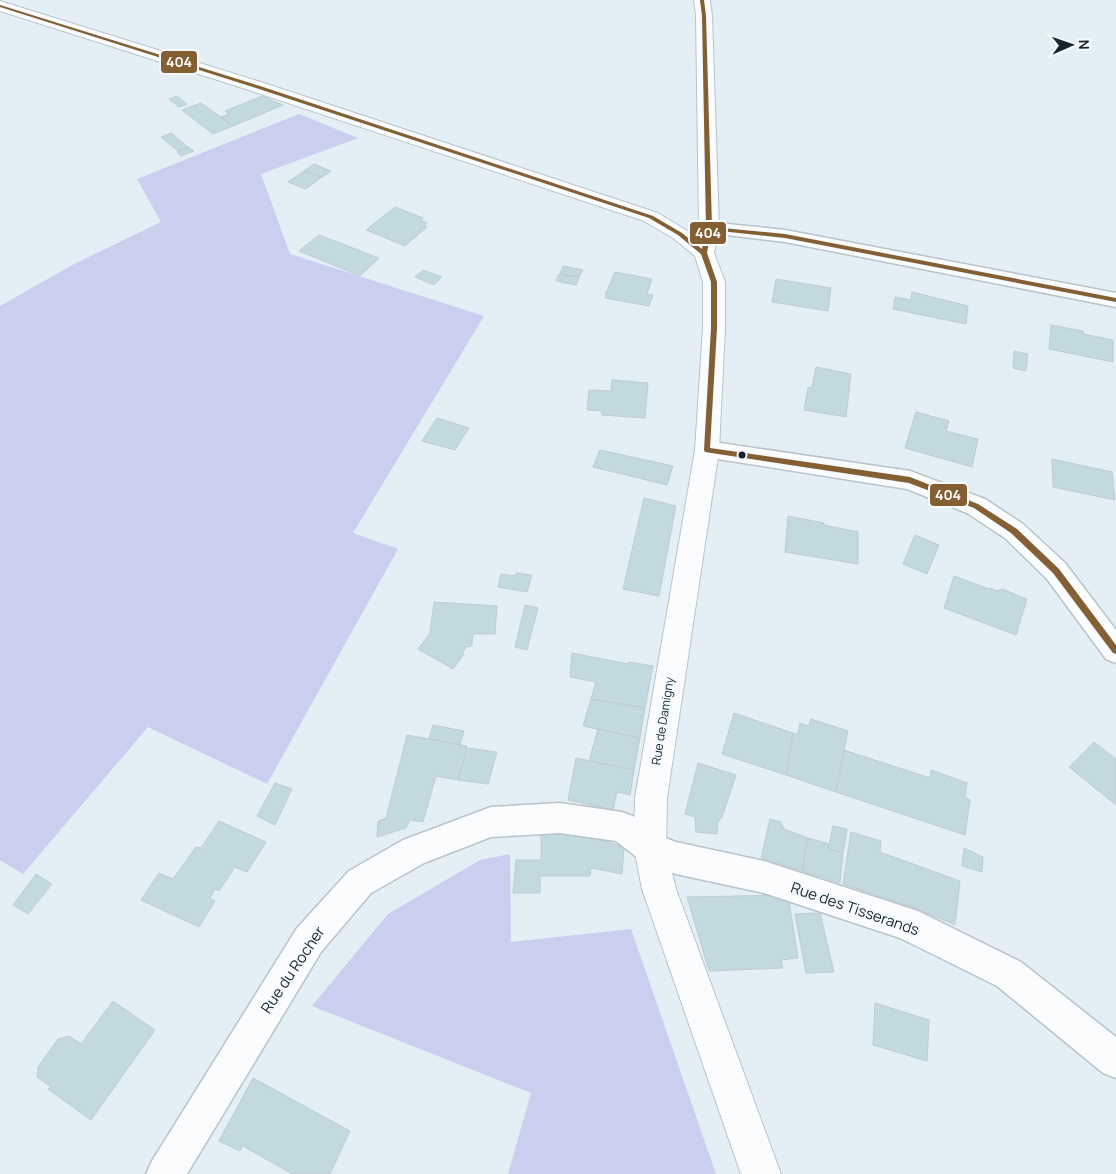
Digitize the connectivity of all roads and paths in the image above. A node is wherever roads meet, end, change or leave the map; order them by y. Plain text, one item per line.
1 (702, 0) edge
2 (0, 6) edge
3 (709, 228) junction
4 (704, 253) junction
5 (1116, 300) edge
6 (707, 450) junction
7 (1116, 651) edge
8 (650, 848) junction
9 (1116, 1060) edge
10 (165, 1174) edge
11 (761, 1174) edge

1 - 3 street
2 - 4 street
3 - 4 street
3 - 5 street
4 - 6 street, Rue de Damigny
6 - 7 street
6 - 8 street, Rue de Damigny
8 - 9 street, Rue des Tisserands
8 - 10 street, Rue du Rocher
8 - 11 street, Rue de Damigny

